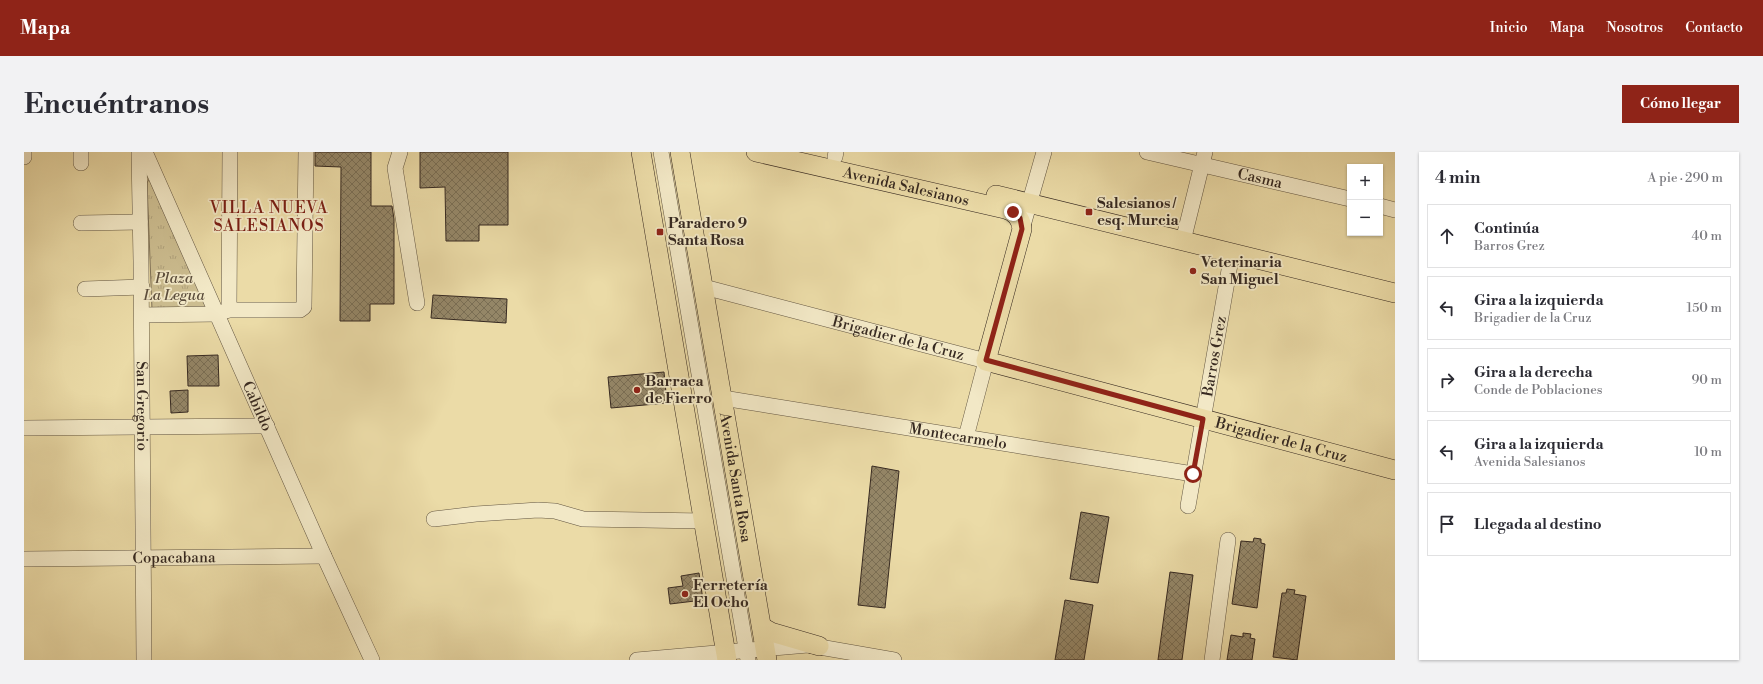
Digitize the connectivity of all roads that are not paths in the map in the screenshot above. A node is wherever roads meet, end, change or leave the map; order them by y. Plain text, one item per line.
1 (24, 152) edge
2 (138, 152) edge
3 (145, 152) edge
4 (230, 152) edge
5 (306, 152) edge
6 (400, 152) edge
7 (641, 152) edge
8 (661, 152) edge
9 (680, 152) edge
10 (756, 152) edge
11 (812, 152) edge
12 (1044, 152) edge
13 (1147, 152) edge
14 (836, 155) edge
15 (24, 157) edge
16 (1203, 158) edge
17 (1347, 199) edge
18 (1030, 203) junction
19 (1383, 207) edge
20 (1395, 210) edge
21 (140, 222) junction
22 (82, 223) dead end
23 (1022, 229) junction
24 (1183, 241) junction
25 (1232, 253) junction
26 (704, 286) junction
27 (142, 287) junction
28 (85, 289) dead end
29 (1395, 293) edge
30 (417, 303) dead end
31 (223, 312) junction
32 (142, 315) junction
33 (986, 360) junction
34 (723, 398) junction
35 (1203, 419) junction
36 (267, 426) junction
37 (143, 427) junction
38 (24, 428) edge
39 (966, 437) junction
40 (1395, 470) edge
41 (1193, 474) junction
42 (1188, 506) dead end
43 (434, 519) dead end
44 (704, 521) junction
45 (1228, 540) dead end
46 (324, 556) junction
47 (144, 558) junction
48 (24, 559) edge
49 (762, 627) junction
50 (819, 646) junction
51 (766, 654) edge
52 (747, 655) edge
53 (726, 656) edge
54 (144, 660) edge
55 (372, 660) edge
56 (637, 660) edge
57 (894, 660) edge
58 (1212, 660) edge

1 - 15 street
2 - 21 street, San Gregorio
3 - 31 street, Cabildo
4 - 31 street
5 - 31 street
6 - 30 street
7 - 44 main road
8 - 52 street
9 - 26 main road, Avenida Santa Rosa
10 - 23 main road, Avenida Salesianos
11 - 14 main road, Avenida Salesianos
12 - 18 street
13 - 16 street, Casma
14 - 18 main road, Avenida Salesianos
16 - 17 street, Casma
16 - 24 street
18 - 23 street
18 - 24 main road, Avenida Salesianos
19 - 20 street
21 - 22 street
21 - 27 street, San Gregorio
23 - 33 main road
24 - 25 main road, Avenida Salesianos
25 - 29 main road, Avenida Salesianos
25 - 35 street, Barros Grez
26 - 33 street, Brigadier de la Cruz
26 - 34 main road, Avenida Santa Rosa
27 - 28 street
27 - 32 street, San Gregorio
31 - 32 street
31 - 36 street, Cabildo
32 - 37 street, San Gregorio
33 - 35 main road, Brigadier de la Cruz
33 - 39 street
34 - 39 street, Montecarmelo
34 - 49 main road, Avenida Santa Rosa
35 - 40 main road, Brigadier de la Cruz
35 - 41 street, Barros Grez
36 - 37 street
36 - 46 street, Cabildo
37 - 38 street
37 - 47 street, San Gregorio
39 - 41 street, Montecarmelo
41 - 42 street, Barros Grez
43 - 44 street
44 - 53 main road
45 - 58 street
46 - 47 street, Copacabana
46 - 55 street, Cabildo
47 - 48 street, Copacabana
47 - 54 street, San Gregorio
49 - 50 main road
49 - 51 main road, Avenida Santa Rosa
50 - 51 street
50 - 57 street
51 - 52 street
52 - 53 street
53 - 56 street

